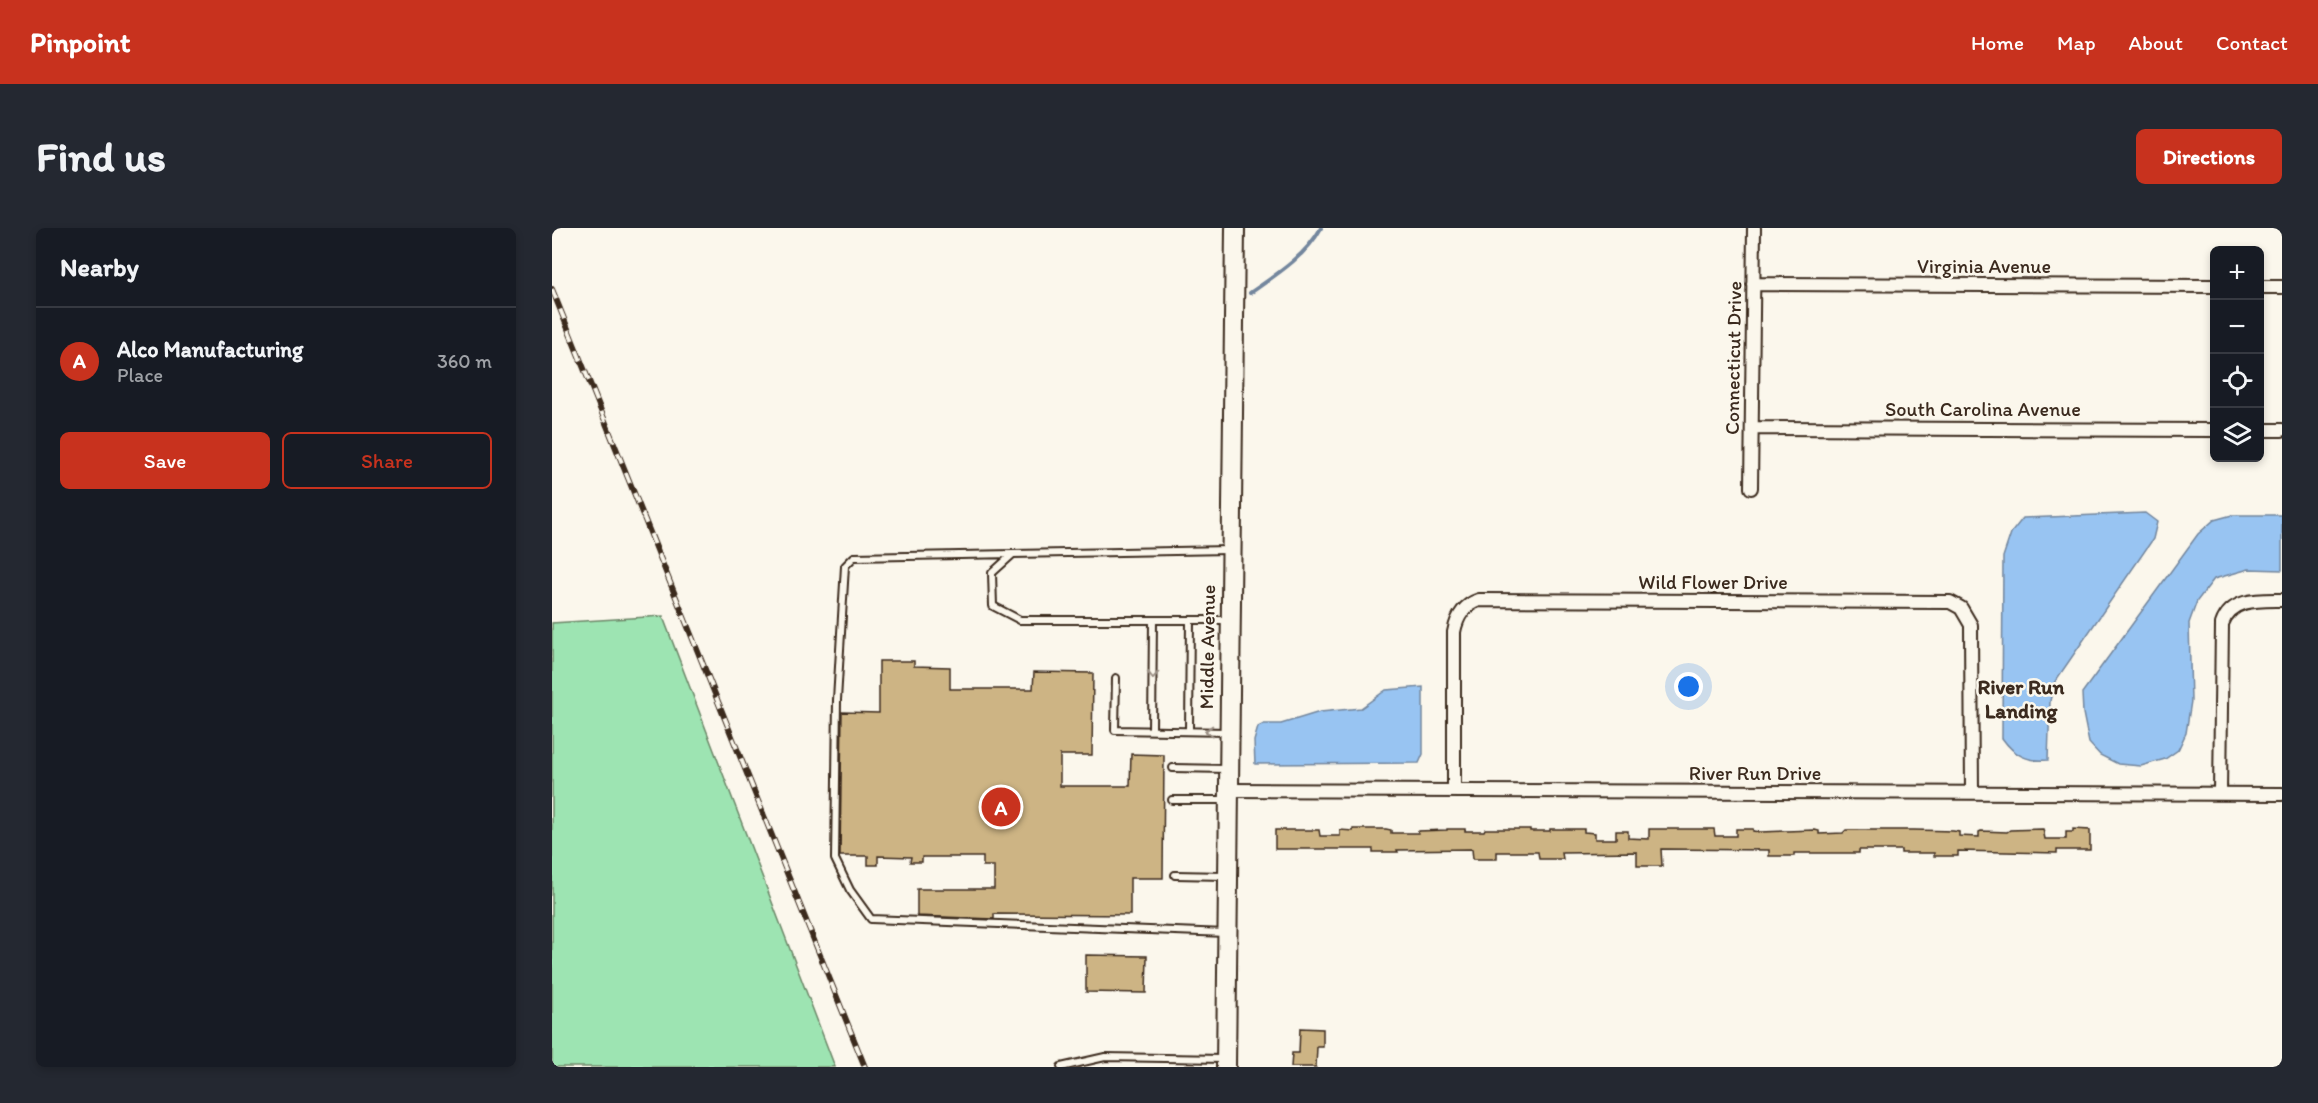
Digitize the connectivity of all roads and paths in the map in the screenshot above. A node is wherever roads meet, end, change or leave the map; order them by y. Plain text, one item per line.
1 (1235, 228) edge
2 (1754, 228) edge
3 (1753, 284) junction
4 (2210, 286) edge
5 (2264, 287) edge
6 (2282, 287) edge
7 (1752, 428) junction
8 (2210, 430) edge
9 (2264, 430) edge
10 (2282, 430) edge
11 (1751, 488) dead end
12 (1231, 550) junction
13 (1013, 554) junction
14 (2282, 600) edge
15 (1154, 620) junction
16 (1190, 620) junction
17 (1230, 620) junction
18 (1116, 678) dead end
19 (1152, 730) junction
20 (1189, 730) junction
21 (1229, 732) junction
22 (1173, 768) dead end
23 (1228, 769) junction
24 (1454, 791) junction
25 (1972, 793) junction
26 (2220, 794) junction
27 (2282, 794) edge
28 (1228, 795) junction
29 (1172, 800) dead end
30 (1175, 875) dead end
31 (1227, 876) junction
32 (1227, 933) junction
33 (1226, 1063) edge
34 (1061, 1067) edge

1 - 12 street, Middle Avenue
2 - 3 street, Connecticut Drive
3 - 4 street, Virginia Avenue
3 - 7 street, Connecticut Drive
5 - 6 street
7 - 8 street, South Carolina Avenue
7 - 11 street, Connecticut Drive
9 - 10 street
12 - 13 lane
12 - 17 street, Middle Avenue
13 - 15 lane
13 - 32 lane
14 - 26 street
15 - 16 lane
15 -> 19 lane
16 - 17 lane
16 - 20 lane
17 - 21 street, Middle Avenue
18 - 19 lane
19 - 20 lane
21 -> 20 lane
21 - 23 street, Middle Avenue
22 - 23 lane
23 - 28 street, Middle Avenue
24 - 25 street, River Run Drive
24 - 25 street, Wild Flower Drive
24 - 28 street, River Run Drive
25 - 26 street, River Run Drive
26 - 27 street, River Run Drive
28 - 29 lane
28 - 31 street, Middle Avenue
30 - 31 lane
31 - 32 street, Middle Avenue
32 - 33 street, Middle Avenue
33 - 34 lane

